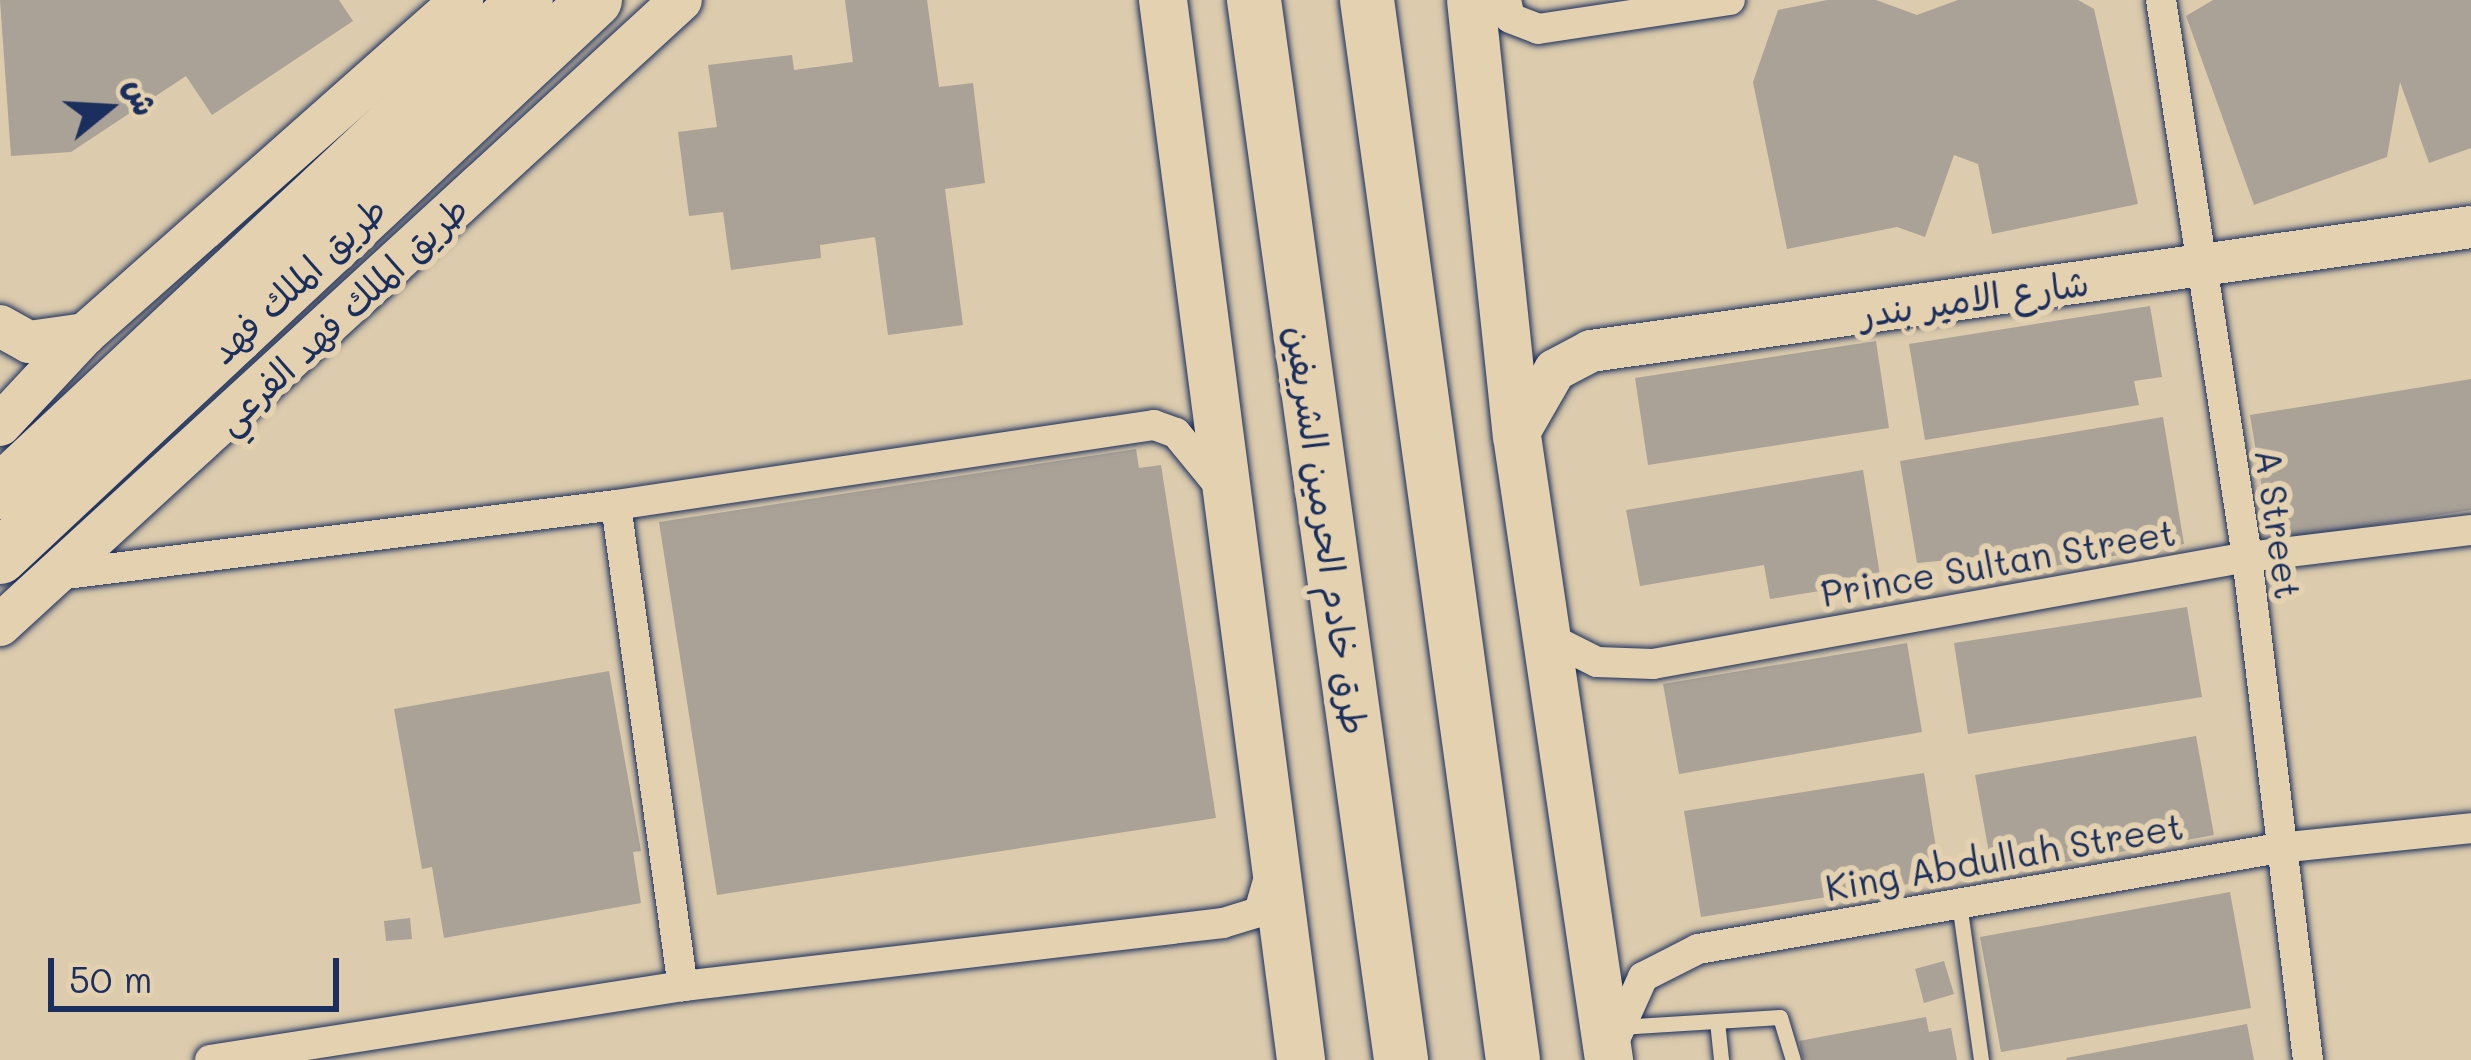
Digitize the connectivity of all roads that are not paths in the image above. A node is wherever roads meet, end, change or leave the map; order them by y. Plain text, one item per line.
1 (462, 0) edge
2 (526, 0) edge
3 (595, 0) edge
4 (681, 0) edge
5 (1254, 0) edge
6 (1367, 0) edge
7 (1451, 0) edge
8 (1471, 0) edge
9 (1506, 0) edge
10 (1730, 0) edge
11 (2161, 0) edge
12 (1170, 8) edge
13 (1485, 180) junction
14 (2471, 227) edge
15 (2200, 265) junction
16 (0, 326) edge
17 (85, 334) junction
18 (0, 425) edge
19 (1517, 436) junction
20 (1222, 490) junction
21 (0, 492) edge
22 (616, 506) junction
23 (2471, 530) edge
24 (0, 557) edge
25 (2247, 557) junction
26 (58, 575) junction
27 (0, 626) edge
28 (1545, 636) junction
29 (2471, 828) edge
30 (2279, 848) junction
31 (1273, 864) junction
32 (1959, 903) junction
33 (683, 986) junction
34 (1717, 1022) junction
35 (1610, 1043) edge
36 (210, 1060) edge
37 (1300, 1060) edge
38 (1401, 1060) edge
39 (1513, 1060) edge
40 (1721, 1060) edge
41 (1792, 1060) edge
42 (1982, 1060) edge
43 (2308, 1060) edge

1 - 17 main road
2 - 21 highway, طريق الملك فهد
3 - 24 highway, طريق الملك فهد
4 - 26 main road, طريق الملك فهد الفرعي
5 - 38 highway, طرق خادم الحرمين الشريفين
6 - 39 highway
7 - 13 main road
8 - 13 main road
9 - 10 street
11 - 15 street, A Street
12 - 20 main road
13 - 19 main road
14 - 15 main road, شارع الامير بندر
15 - 19 main road, شارع الامير بندر
15 - 25 street, A Street
16 - 17 main road
17 - 18 main road
19 - 28 main road
20 - 22 street
20 - 31 main road
22 - 26 street
22 - 33 street
23 - 25 street, Prince Sultan Street
25 - 28 street, Prince Sultan Street
25 - 30 street, A Street
26 - 27 main road, طريق الملك فهد الفرعي
28 - 35 main road
29 - 30 street, King Abdullah Street
30 - 32 street, King Abdullah Street
30 - 43 street, A Street
31 - 33 street
31 - 37 main road
32 - 35 street, King Abdullah Street
32 - 42 lane
33 - 36 street
34 - 35 lane
34 - 40 lane
34 - 41 lane

